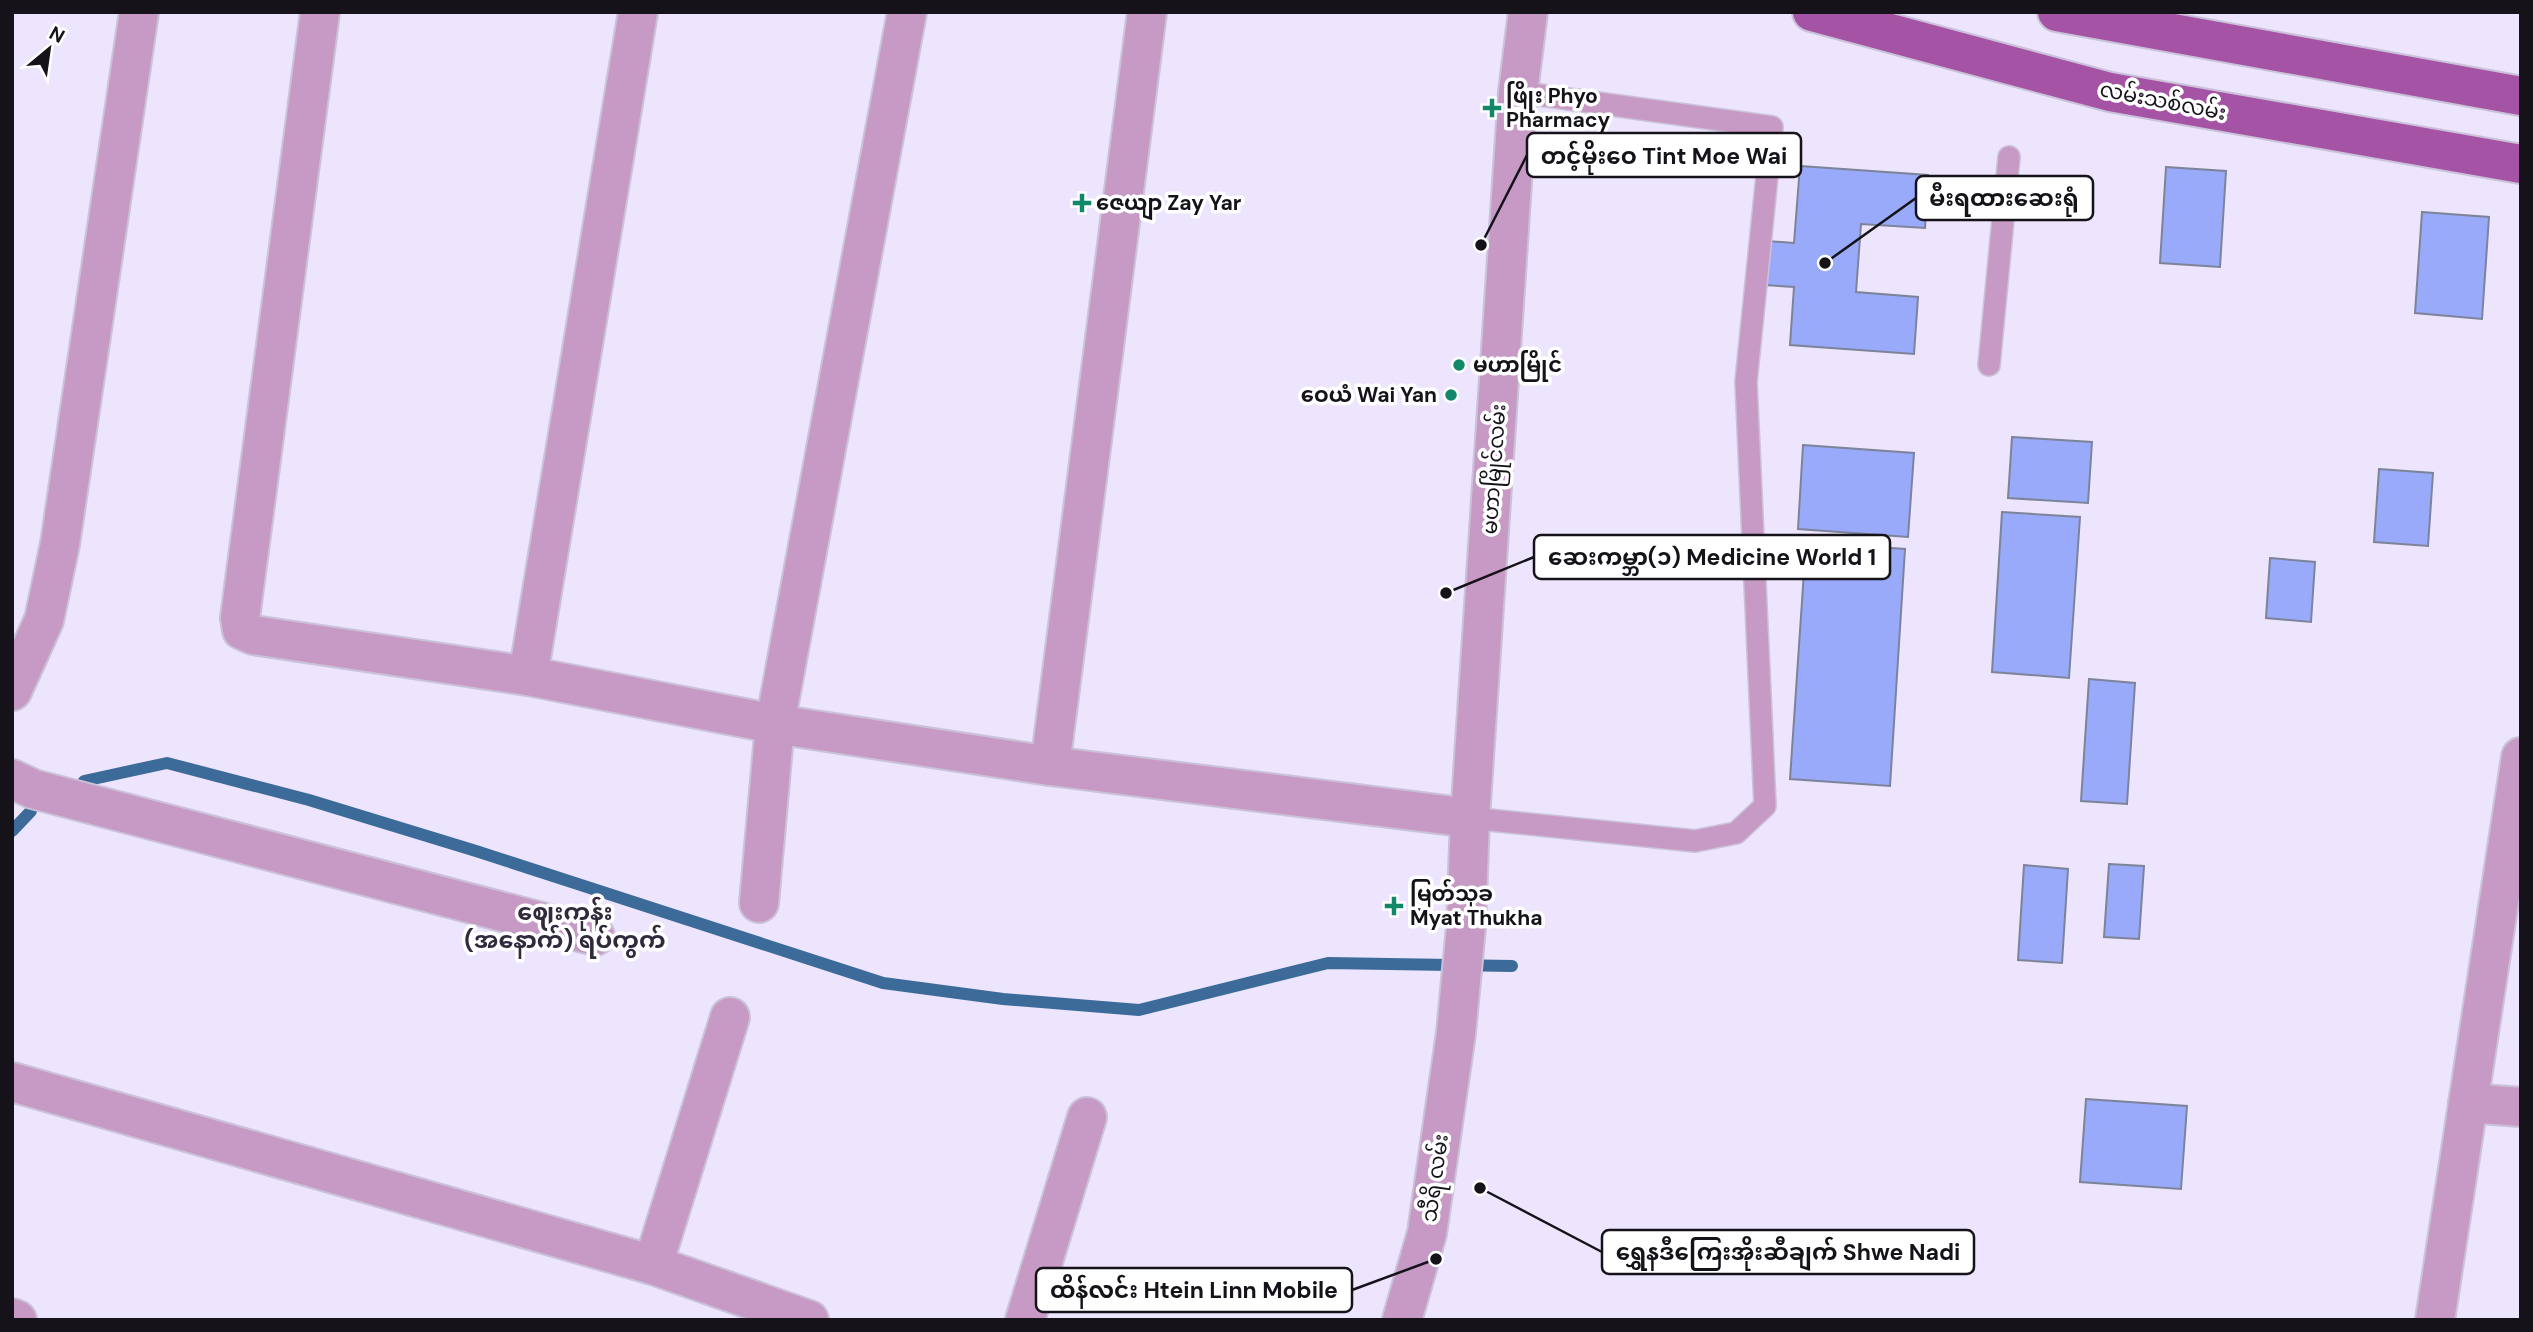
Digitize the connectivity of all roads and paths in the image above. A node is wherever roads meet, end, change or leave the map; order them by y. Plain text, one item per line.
1 (139, 12) edge
2 (320, 12) edge
3 (638, 12) edge
4 (906, 12) edge
5 (1147, 12) edge
6 (1528, 12) edge
7 (1812, 12) edge
8 (2057, 12) edge
9 (1518, 92) junction
10 (2521, 96) edge
11 (2009, 157) dead end
12 (2521, 164) edge
13 (1989, 365) dead end
14 (528, 676) junction
15 (12, 691) edge
16 (775, 724) junction
17 (2521, 757) edge
18 (1050, 766) junction
19 (12, 779) edge
20 (1471, 818) junction
21 (759, 903) dead end
22 (1466, 927) joint
23 (595, 936) dead end
24 (730, 1017) dead end
25 (12, 1082) edge
26 (2468, 1103) junction
27 (2521, 1107) edge
28 (1087, 1117) dead end
29 (653, 1265) junction
30 (12, 1318) edge
31 (17, 1320) edge
32 (809, 1320) edge
33 (1025, 1320) edge
34 (1402, 1320) edge
35 (2435, 1320) edge

1 - 15 street
2 - 14 street
3 - 14 street
4 - 16 street
5 - 18 street
6 - 9 street, မဟာမြိုင်လမ်း
7 - 12 main road, လမ်းသစ်လမ်း
8 - 10 main road
9 - 20 street, မဟာမြိုင်လမ်း
9 - 20 lane
11 - 13 lane
14 - 16 street
16 - 18 street
16 - 21 street
17 - 26 street
18 - 20 street
19 - 23 street
20 - 22 street, မဟာမြိုင်လမ်း
22 - 34 street, သီရိ လမ်း
24 - 29 street
25 - 29 street
26 - 27 street
26 - 35 street
28 - 33 street
29 - 32 street
30 - 31 street

